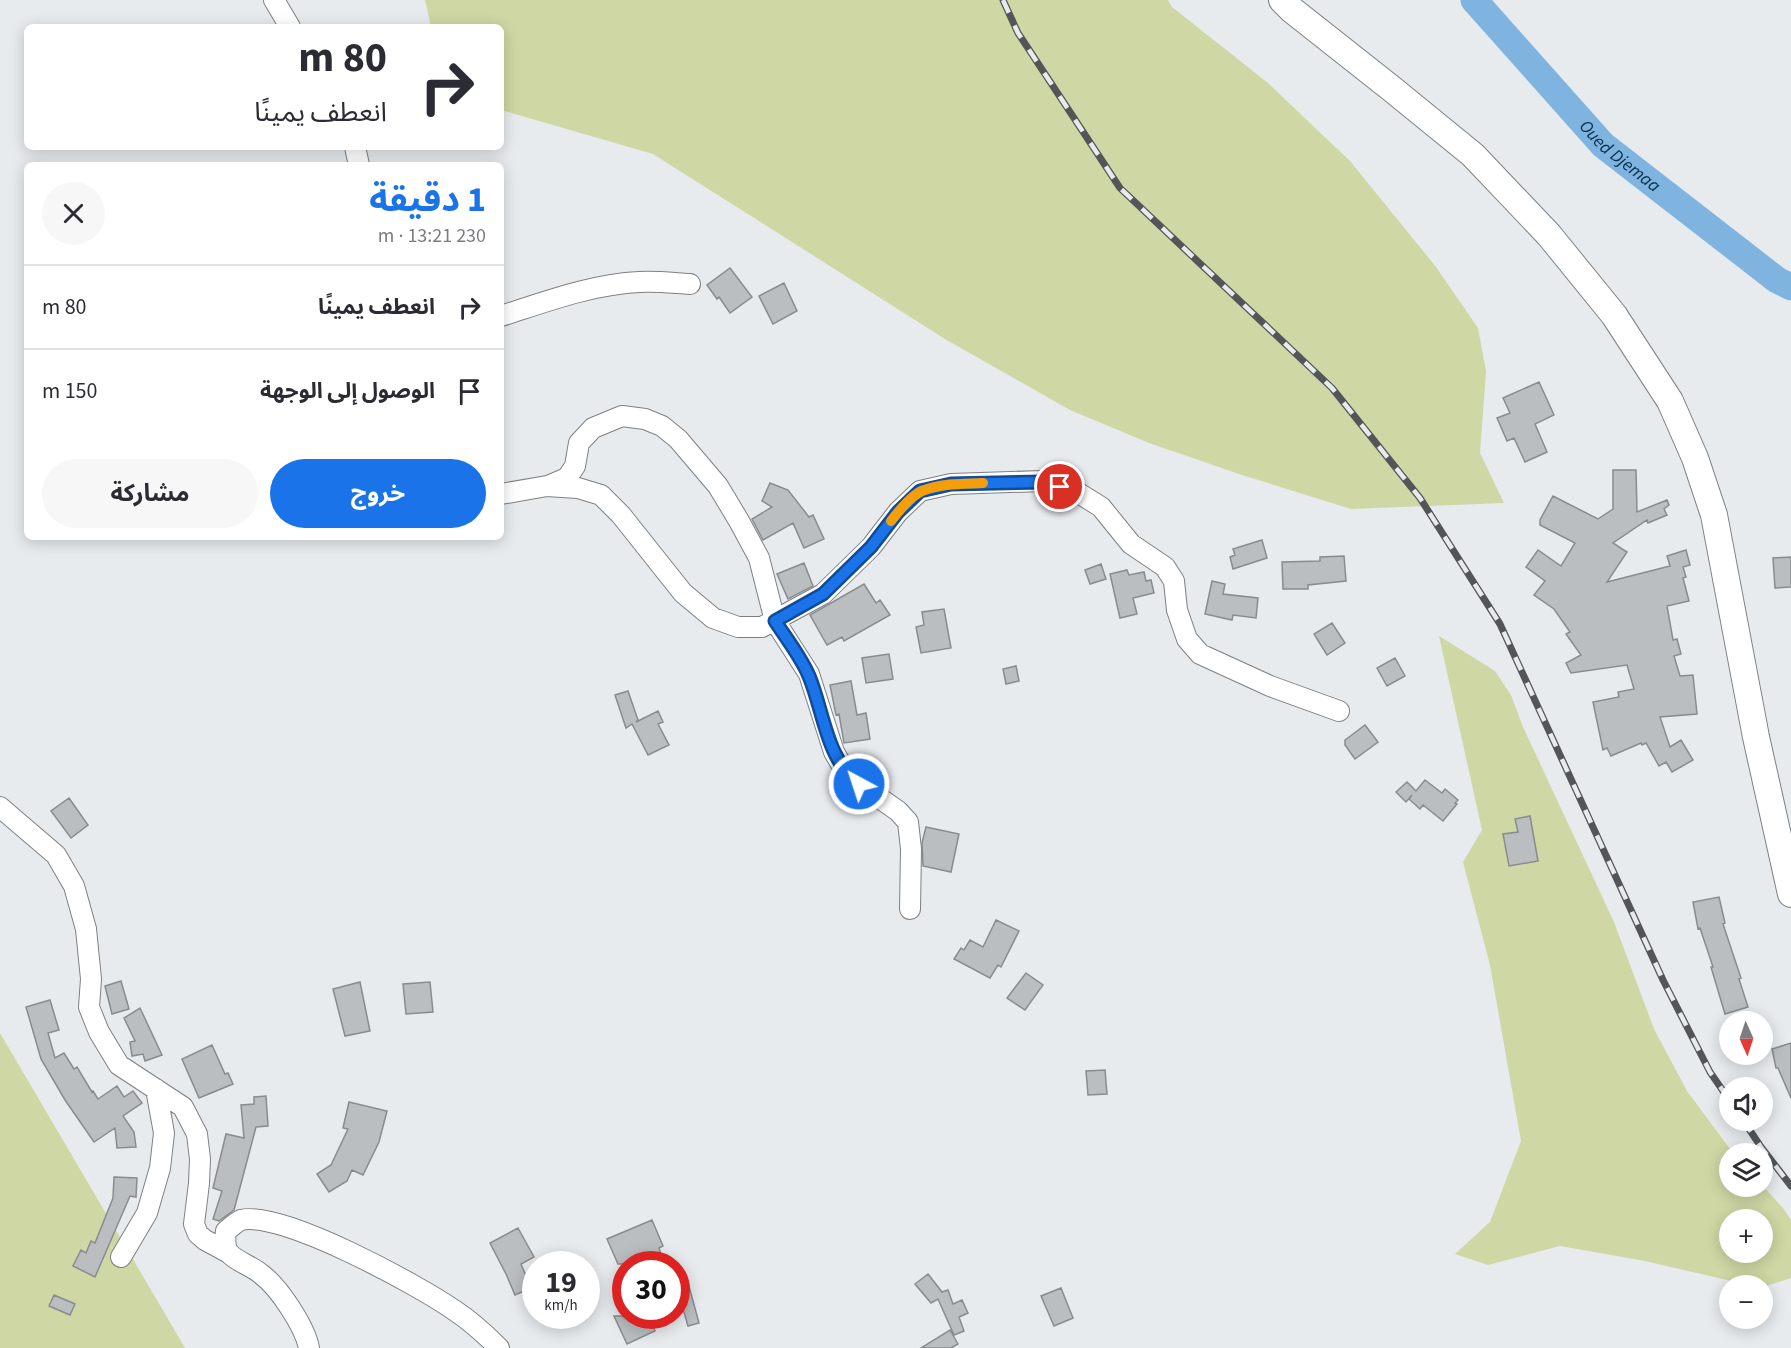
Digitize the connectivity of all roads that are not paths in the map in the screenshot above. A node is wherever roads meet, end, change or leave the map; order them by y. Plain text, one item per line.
1 (274, 0) edge
2 (1282, 0) edge
3 (288, 24) edge
4 (690, 284) dead end
5 (504, 315) edge
6 (547, 486) junction
7 (504, 493) edge
8 (775, 621) junction
9 (1339, 711) dead end
10 (0, 807) edge
11 (1791, 894) edge
12 (910, 909) dead end
13 (156, 1089) junction
14 (229, 1253) junction
15 (121, 1257) dead end
16 (309, 1348) edge
17 (499, 1348) edge

1 - 3 street
2 - 11 main road
4 - 5 street
6 - 7 street
6 - 8 street
6 - 8 street
8 - 9 street
8 - 12 street
10 - 13 street
13 - 14 street
13 - 15 street
14 - 16 street
14 - 17 street

